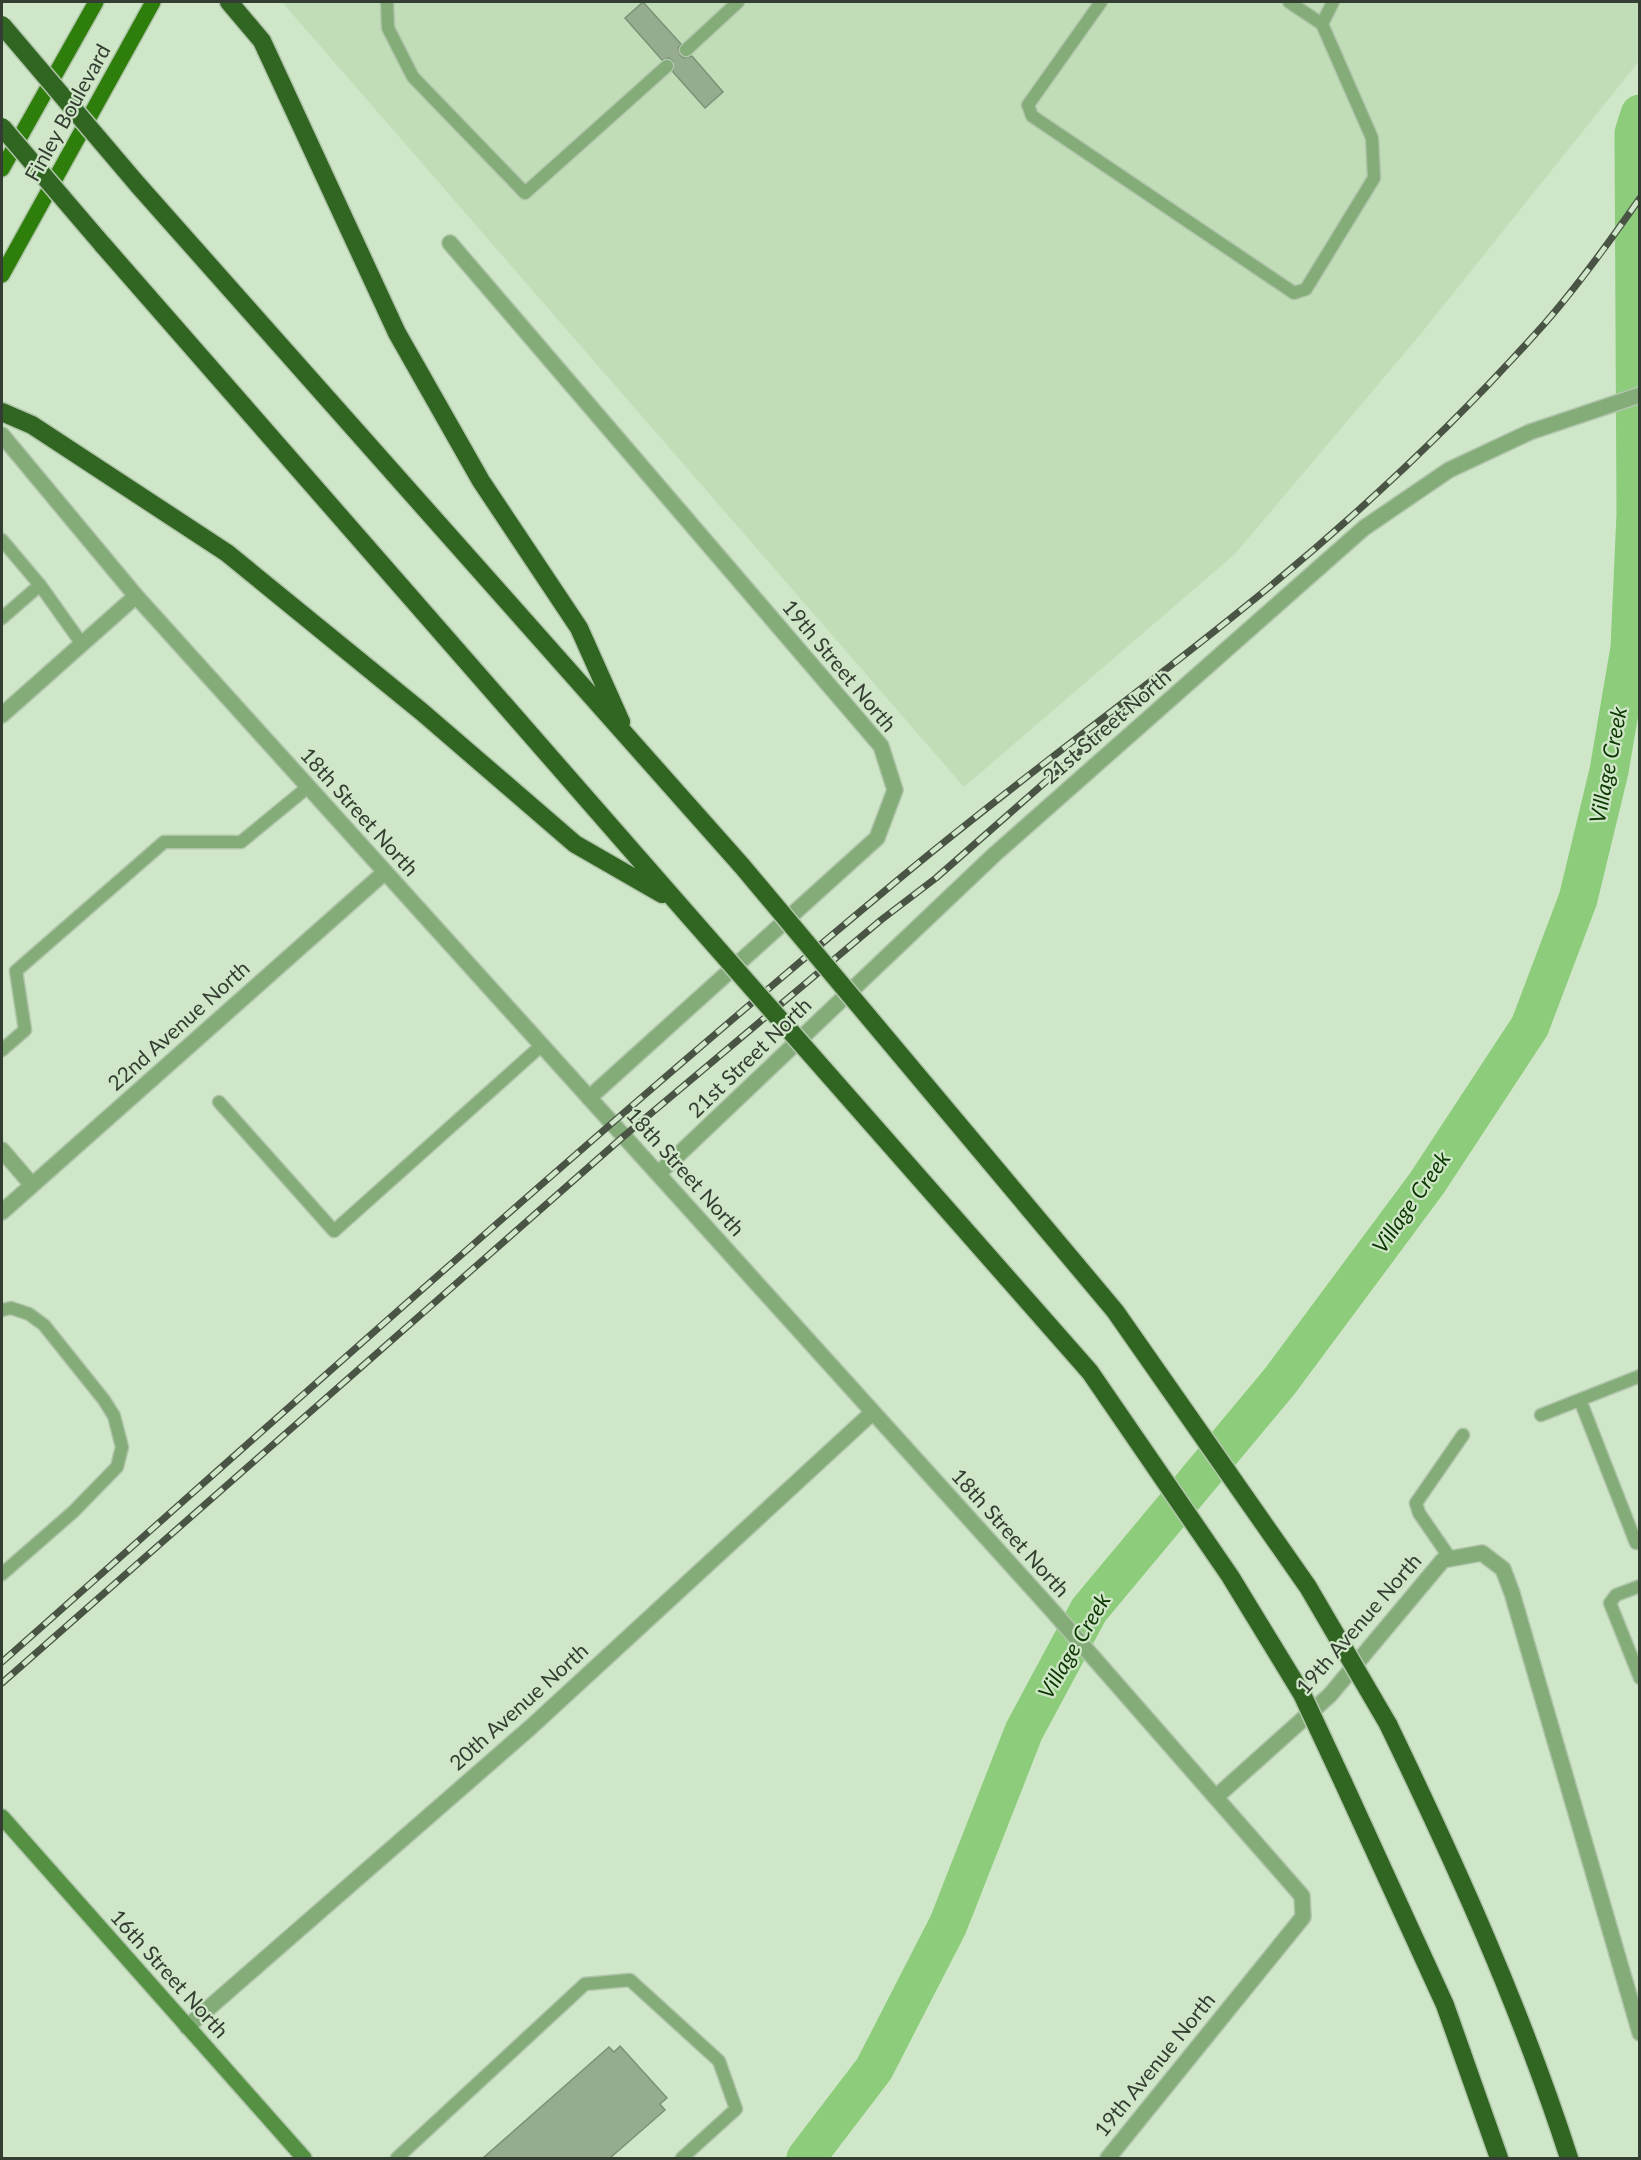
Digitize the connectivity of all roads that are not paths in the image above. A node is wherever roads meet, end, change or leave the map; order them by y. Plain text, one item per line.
1 (96, 2) edge
2 (153, 2) edge
3 (229, 2) edge
4 (387, 2) edge
5 (738, 2) edge
6 (1101, 2) edge
7 (1289, 2) edge
8 (1333, 2) edge
9 (1322, 24) junction
10 (2, 25) edge
11 (686, 50) dead end
12 (668, 66) dead end
13 (2, 127) edge
14 (2, 169) edge
15 (450, 243) dead end
16 (2, 275) edge
17 (1640, 395) edge
18 (2, 412) edge
19 (2, 435) edge
20 (2, 540) edge
21 (40, 585) junction
22 (136, 596) junction
23 (2, 618) edge
24 (82, 644) junction
25 (2, 715) edge
26 (628, 737) junction
27 (308, 787) junction
28 (385, 872) junction
29 (675, 901) junction
30 (542, 1045) junction
31 (2, 1050) edge
32 (589, 1098) junction
33 (219, 1102) dead end
34 (2, 1150) edge
35 (658, 1174) junction
36 (32, 1185) junction
37 (2, 1212) edge
38 (2, 1310) edge
39 (1640, 1376) edge
40 (1580, 1400) junction
41 (873, 1412) junction
42 (1542, 1415) dead end
43 (1462, 1435) dead end
44 (1636, 1543) dead end
45 (1450, 1558) junction
46 (2, 1574) edge
47 (1640, 1586) edge
48 (1640, 1678) edge
49 (1216, 1797) junction
50 (2, 1817) edge
51 (1280, 1942) joint
52 (187, 2027) junction
53 (1640, 2033) edge
54 (304, 2158) edge
55 (397, 2158) edge
56 (682, 2158) edge
57 (1108, 2158) edge
58 (1499, 2158) edge
59 (1569, 2158) edge

1 - 14 main road, Finley Boulevard
2 - 16 main road, Finley Boulevard
3 - 26 highway
4 - 12 lane
5 - 11 lane
6 - 9 lane
7 - 9 lane
8 - 9 lane
10 - 26 highway, bridge
13 - 29 highway, bridge
15 - 32 street, 19th Street North
17 - 35 street, 21st Street North
18 - 29 highway
19 - 22 street, 18th Street North
20 - 21 lane
21 - 23 lane
21 - 24 lane
22 - 24 street
22 - 27 street, 18th Street North
24 - 25 street
26 - 59 highway, bridge
27 - 28 street, 18th Street North
27 - 31 lane
28 - 30 street, 18th Street North
28 - 36 street, 22nd Avenue North
29 - 58 highway, bridge
30 - 32 street, 18th Street North
30 - 33 lane
32 - 35 street, 18th Street North
34 - 36 street
35 - 41 street, 18th Street North
36 - 37 street, 22nd Avenue North
38 - 46 lane
39 - 40 lane
40 - 42 lane
40 - 44 lane
41 - 49 street, 18th Street North
41 - 52 street, 20th Avenue North
43 - 45 lane
45 - 49 street, 19th Avenue North
45 - 53 street, 19th Avenue North
47 - 48 lane
49 - 51 street, 18th Street North
50 - 52 street, 16th Street North
51 - 57 street, 19th Avenue North
52 - 54 street, 16th Street North
55 - 56 lane

